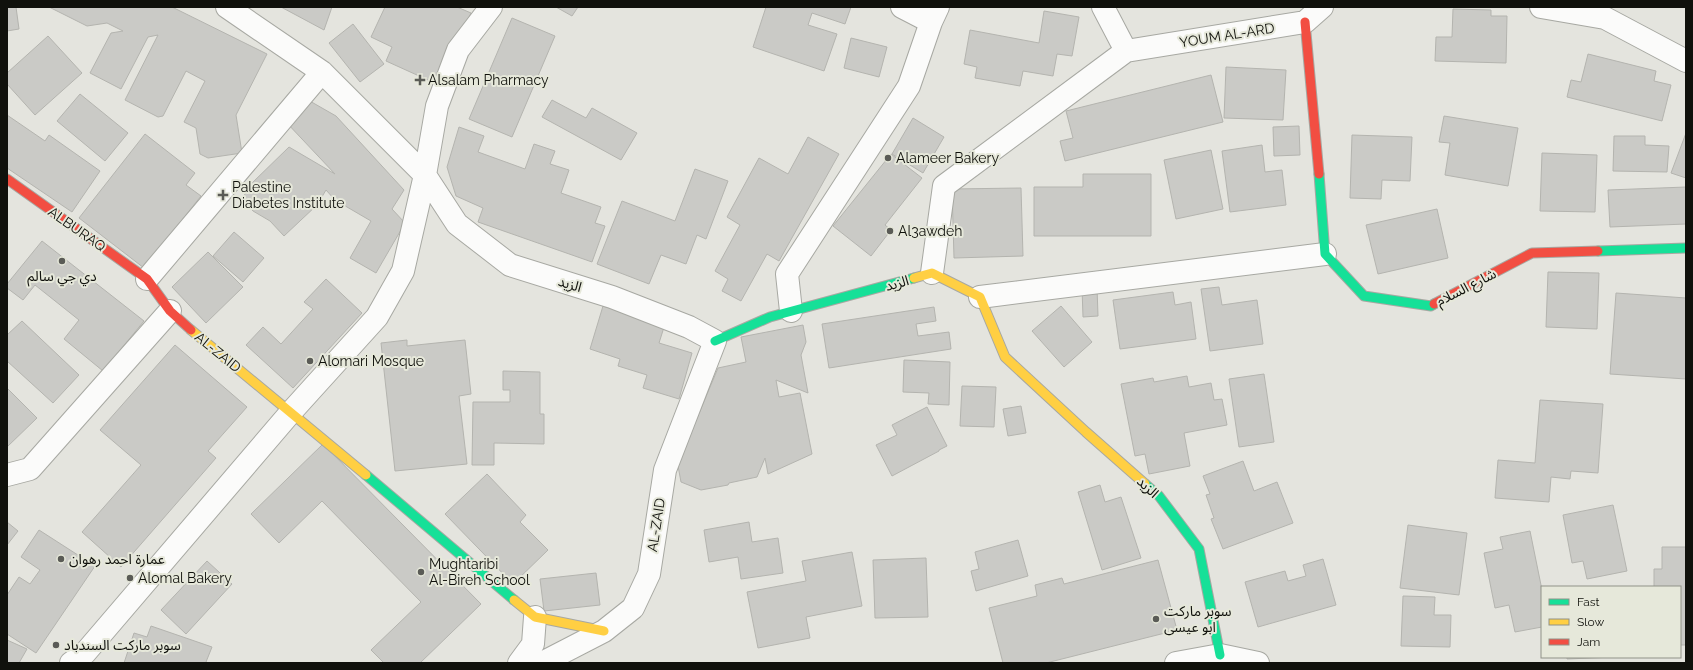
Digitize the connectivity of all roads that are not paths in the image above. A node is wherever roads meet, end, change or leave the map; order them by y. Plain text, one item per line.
1 (227, 7) edge
2 (492, 7) edge
3 (902, 7) edge
4 (1103, 7) edge
5 (1322, 7) edge
6 (1541, 7) edge
7 (934, 14) edge
8 (1305, 22) junction
9 (1126, 51) junction
10 (1686, 61) edge
11 (322, 72) junction
12 (425, 175) junction
13 (7, 179) edge
14 (1686, 248) edge
15 (1325, 254) junction
16 (932, 274) junction
17 (147, 279) junction
18 (980, 298) junction
19 (170, 311) junction
20 (791, 311) junction
21 (715, 341) junction
22 (291, 412) junction
23 (7, 475) edge
24 (535, 617) junction
25 (604, 631) junction
26 (1220, 655) junction
27 (86, 660) edge
28 (519, 663) edge
29 (542, 663) edge
30 (1176, 663) edge
31 (1258, 663) edge

1 - 11 street, الزيد
2 - 12 street
3 - 7 street
4 - 9 street
5 - 8 street
6 - 10 street
7 - 20 street
8 - 9 street, YOUM AL-ARD
8 - 15 street
9 - 16 street
11 - 12 street, الزيد
11 - 17 street
12 - 21 street, الزيد
12 - 22 street
13 - 17 street, ALBURAQ
14 - 15 street, شارع السلام
15 - 18 street
16 - 18 street
16 - 20 street, الزيد
17 - 19 street, AL-ZAID
18 - 26 street, الزيد
19 - 22 street, AL-ZAID
19 - 23 street
20 - 21 street, الزيد
21 - 25 street, AL-ZAID
22 - 24 street, AL-ZAID
22 - 27 street
24 - 25 street
24 - 28 street
25 - 29 street, AL-ZAID
26 - 30 street
26 - 31 street

